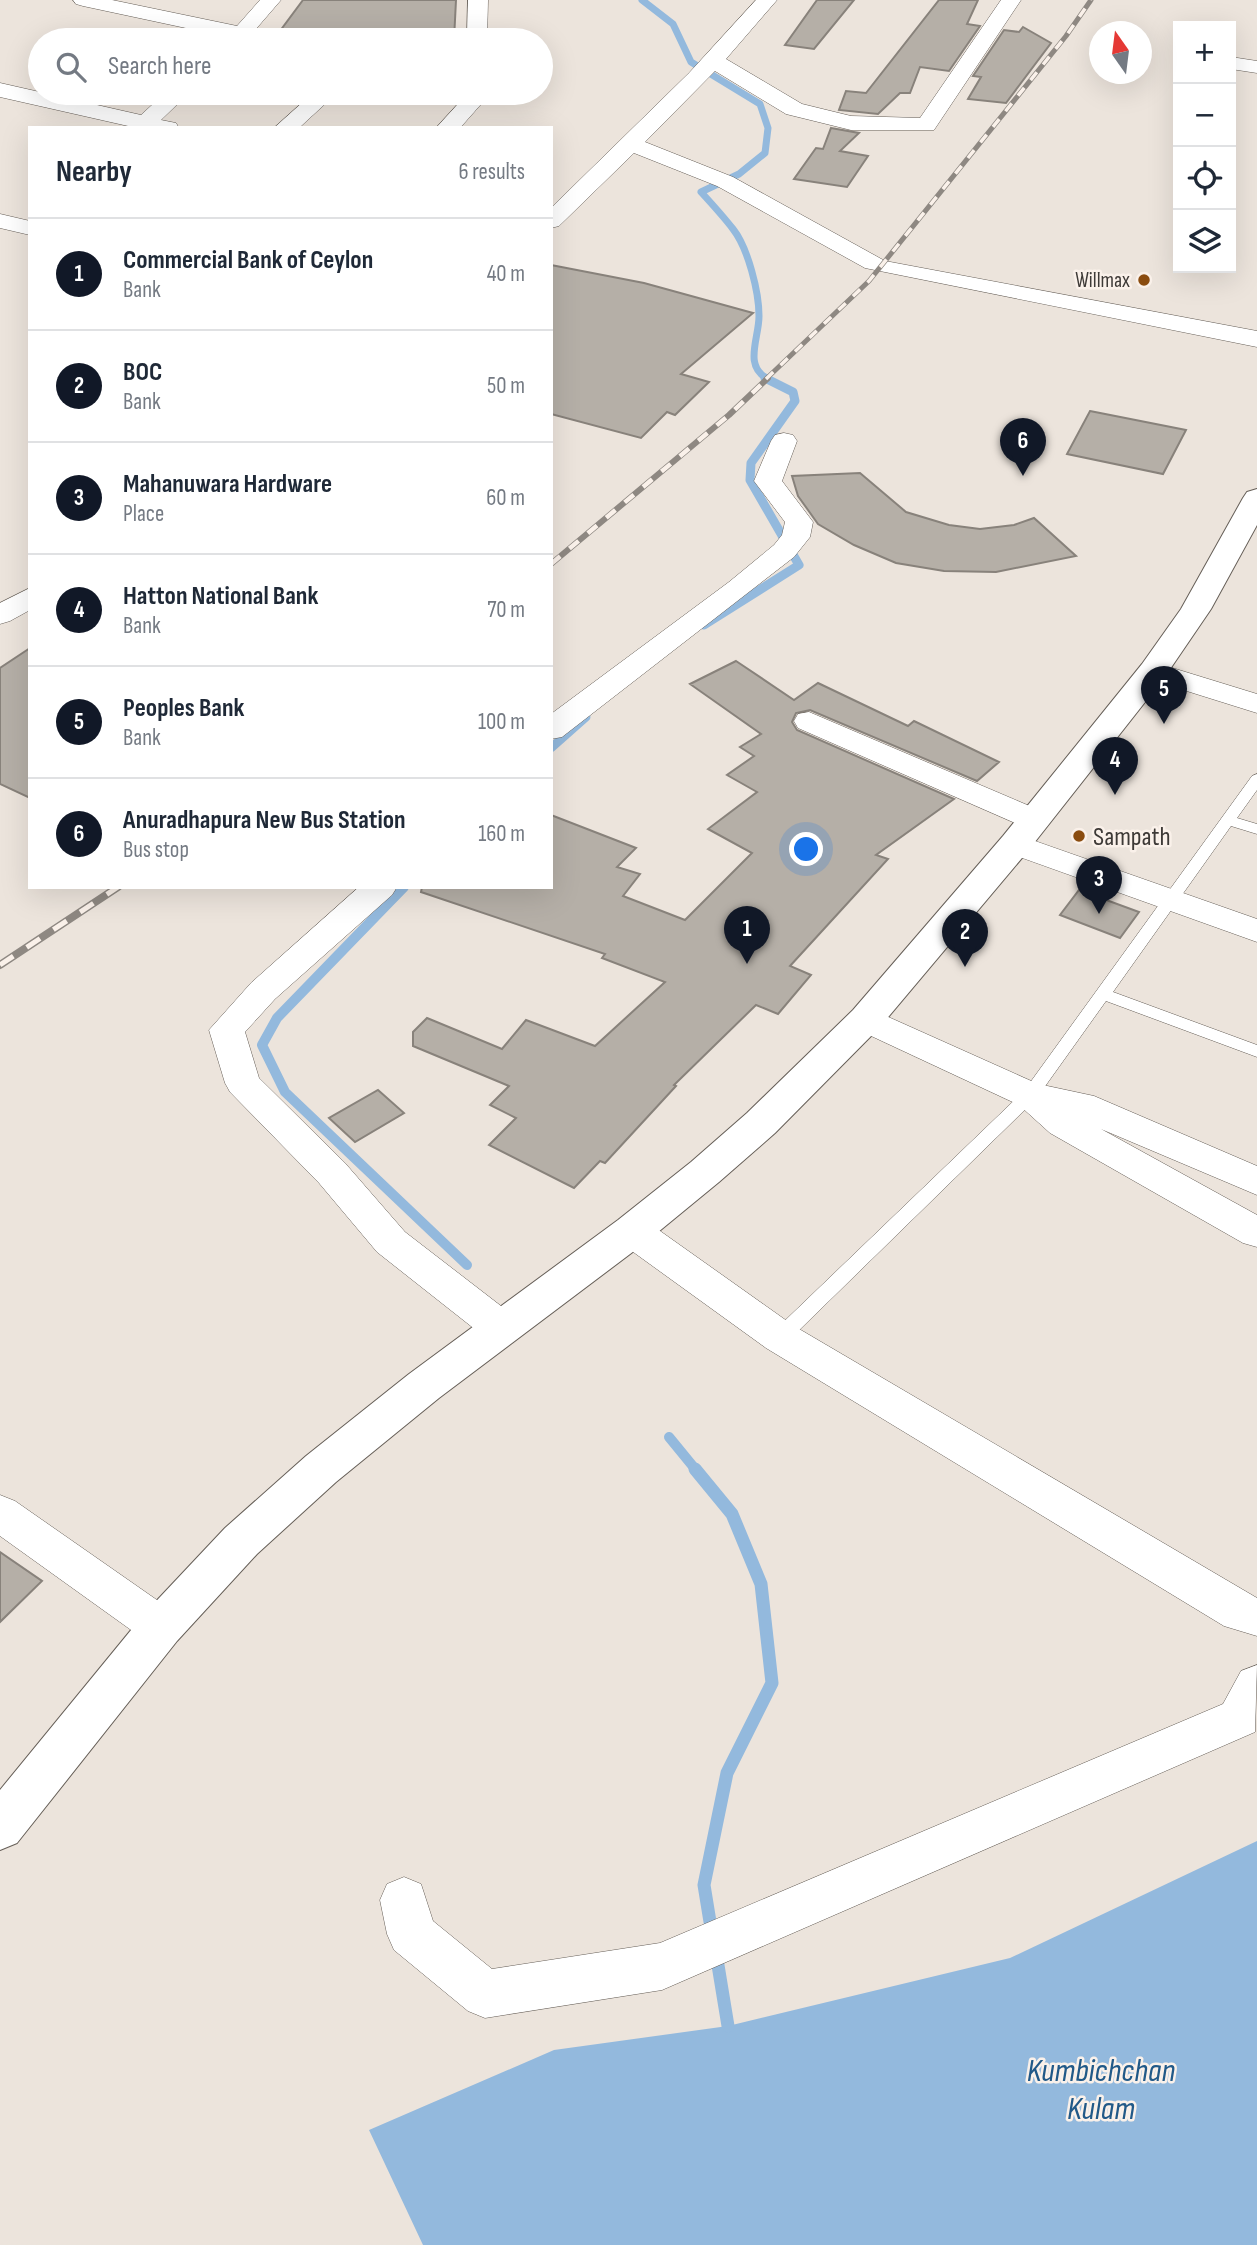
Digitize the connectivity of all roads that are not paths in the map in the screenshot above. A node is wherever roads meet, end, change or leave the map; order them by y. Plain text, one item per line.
1 (83, 0) edge
2 (271, 0) edge
3 (478, 0) edge
4 (767, 0) edge
5 (1011, 0) edge
6 (201, 28) edge
7 (247, 28) edge
8 (477, 28) edge
9 (1236, 64) edge
10 (1257, 67) edge
11 (706, 68) junction
12 (0, 90) edge
13 (28, 96) edge
14 (66, 105) edge
15 (165, 105) edge
16 (312, 105) edge
17 (469, 105) edge
18 (145, 123) junction
19 (159, 126) edge
20 (287, 126) edge
21 (449, 126) edge
22 (631, 144) junction
23 (553, 217) edge
24 (0, 221) edge
25 (28, 228) edge
26 (1257, 339) edge
27 (784, 441) dead end
28 (1257, 498) edge
29 (1249, 532) edge
30 (28, 598) edge
31 (0, 615) edge
32 (1153, 671) junction
33 (1257, 704) edge
34 (809, 721) dead end
35 (553, 728) edge
36 (1257, 779) edge
37 (1228, 820) junction
38 (1257, 829) edge
39 (1025, 832) junction
40 (378, 889) edge
41 (1170, 900) junction
42 (1257, 932) edge
43 (1103, 994) junction
44 (866, 1019) junction
45 (1257, 1051) edge
46 (1030, 1095) junction
47 (1257, 1181) edge
48 (632, 1231) junction
49 (1257, 1233) edge
50 (515, 1316) junction
51 (780, 1337) junction
52 (0, 1513) edge
53 (1257, 1617) edge
54 (161, 1627) junction
55 (1257, 1685) edge
56 (0, 1827) edge
57 (404, 1900) dead end

1 - 6 street
2 - 7 street
3 - 8 street
4 - 11 street
5 - 11 street
9 - 10 street
11 - 22 street
12 - 13 street
14 - 18 street
15 - 18 street
16 - 20 street
17 - 21 street
18 - 19 street
22 - 23 street
22 - 26 street
24 - 25 street
27 - 35 street
28 - 29 main road
29 - 32 main road
30 - 31 street
32 - 33 street
32 - 39 main road
34 - 39 street
36 - 37 lane
37 - 38 lane
37 - 41 lane
39 - 41 street
39 - 44 main road
40 - 50 street
41 - 42 street
41 - 43 lane
43 - 45 lane
43 - 46 lane
44 - 46 street
44 - 48 main road
46 - 47 street
46 - 49 street
46 - 51 lane
48 - 50 main road
48 - 51 street
50 - 54 main road
51 - 53 street
52 - 54 street
54 - 56 main road
55 - 57 street

